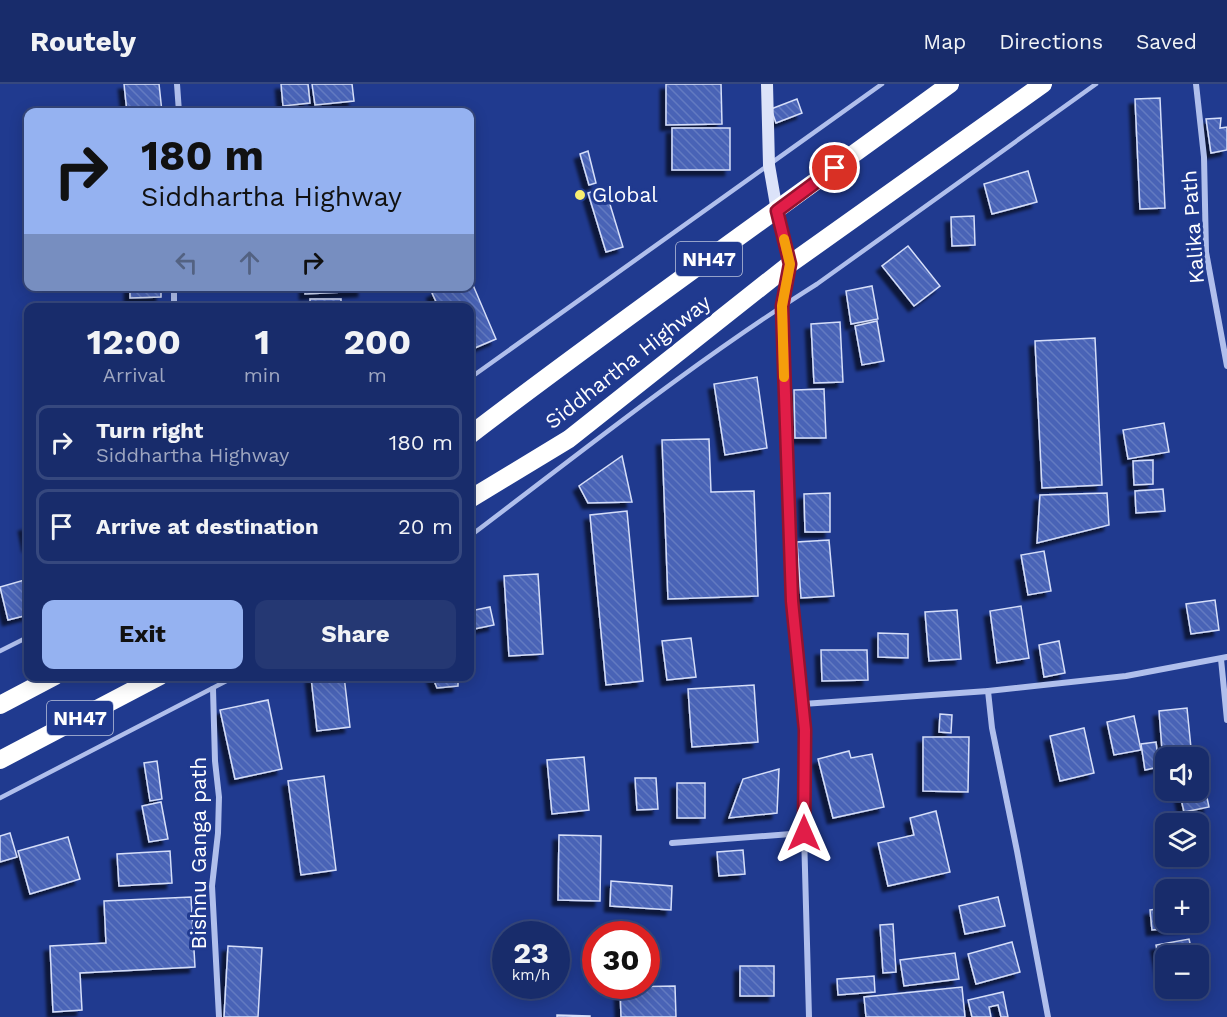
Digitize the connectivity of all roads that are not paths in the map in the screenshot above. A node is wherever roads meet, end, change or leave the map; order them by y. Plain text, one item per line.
1 (177, 84) edge
2 (767, 84) edge
3 (882, 84) edge
4 (950, 84) edge
5 (1043, 84) edge
6 (1096, 84) edge
7 (1196, 84) edge
8 (179, 108) edge
9 (770, 165) junction
10 (777, 211) junction
11 (790, 264) junction
12 (782, 306) junction
13 (1227, 366) edge
14 (474, 375) edge
15 (474, 432) edge
16 (474, 497) edge
17 (474, 533) edge
18 (24, 639) edge
19 (0, 651) edge
20 (1224, 658) edge
21 (46, 681) edge
22 (150, 681) edge
23 (226, 681) edge
24 (213, 688) junction
25 (988, 691) junction
26 (803, 704) junction
27 (0, 705) edge
28 (1227, 720) edge
29 (0, 760) edge
30 (0, 798) edge
31 (804, 833) junction
32 (672, 843) dead end
33 (219, 1017) edge
34 (809, 1017) edge
35 (1048, 1017) edge

1 - 8 street
2 - 9 street
3 - 9 lane
4 - 10 highway, Siddhartha Highway / NH47
5 - 11 highway, Siddhartha Highway / NH47
6 - 12 lane
7 - 13 street, Kalika Path
9 - 10 street
9 - 14 lane
10 - 11 street
10 - 15 highway, Siddhartha Highway / NH47
11 - 12 street
11 - 16 highway, Siddhartha Highway / NH47
12 - 17 lane
12 - 26 street
18 - 19 lane
20 - 25 street
20 - 28 street
21 - 27 highway, NH47
22 - 29 highway, NH47
23 - 24 lane
24 - 30 lane
24 - 33 street, Bishnu Ganga path
25 - 26 street
25 - 35 street
26 - 31 street
31 - 32 street
31 - 34 street

